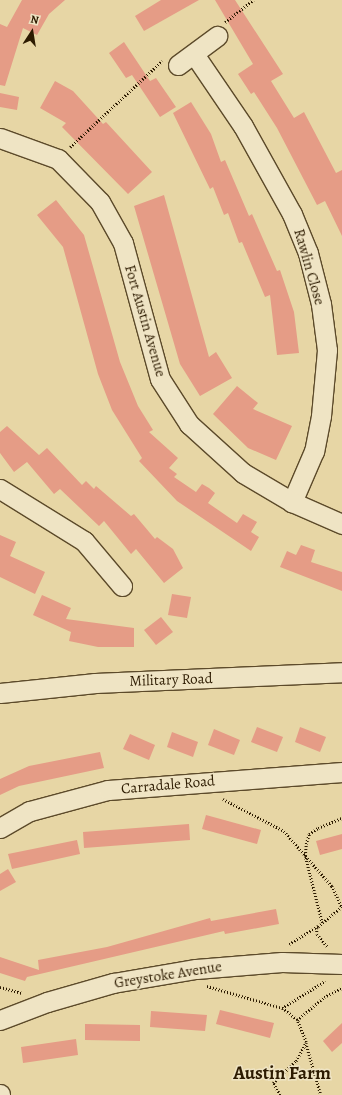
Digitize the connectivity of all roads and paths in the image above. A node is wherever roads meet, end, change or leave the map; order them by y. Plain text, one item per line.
1 (253, 0) edge
2 (217, 36) joint
3 (194, 54) junction
4 (178, 65) joint
5 (0, 138) edge
6 (58, 159) junction
7 (0, 490) edge
8 (292, 502) junction
9 (342, 524) edge
10 (122, 586) dead end
11 (342, 672) edge
12 (0, 693) edge
13 (342, 772) edge
14 (221, 798) dead end
15 (342, 818) edge
16 (0, 828) edge
17 (305, 856) junction
18 (324, 922) junction
19 (282, 962) junction
20 (335, 963) edge
21 (201, 984) dead end
22 (342, 988) edge
23 (282, 1008) junction
24 (0, 1020) edge
25 (297, 1020) junction
26 (306, 1042) junction
27 (280, 1095) edge
28 (321, 1095) edge

1 - 2 path
2 - 3 street
3 - 4 street
3 - 8 street, Rawlin Close
4 - 6 path
5 - 6 street, Fort Austin Avenue
6 - 8 street, Fort Austin Avenue
7 - 10 street
8 - 9 street, Fort Austin Avenue
11 - 12 street, Military Road
13 - 16 street, Carradale Road
14 - 17 path
15 - 17 path
17 - 18 path
17 - 18 path
18 - 19 path
18 - 20 path
19 - 20 street, Greystoke Avenue
19 - 24 street, Greystoke Avenue
20 - 23 path
21 - 23 path
22 - 25 path
23 - 25 path
25 - 26 path
26 - 27 path
26 - 28 path

